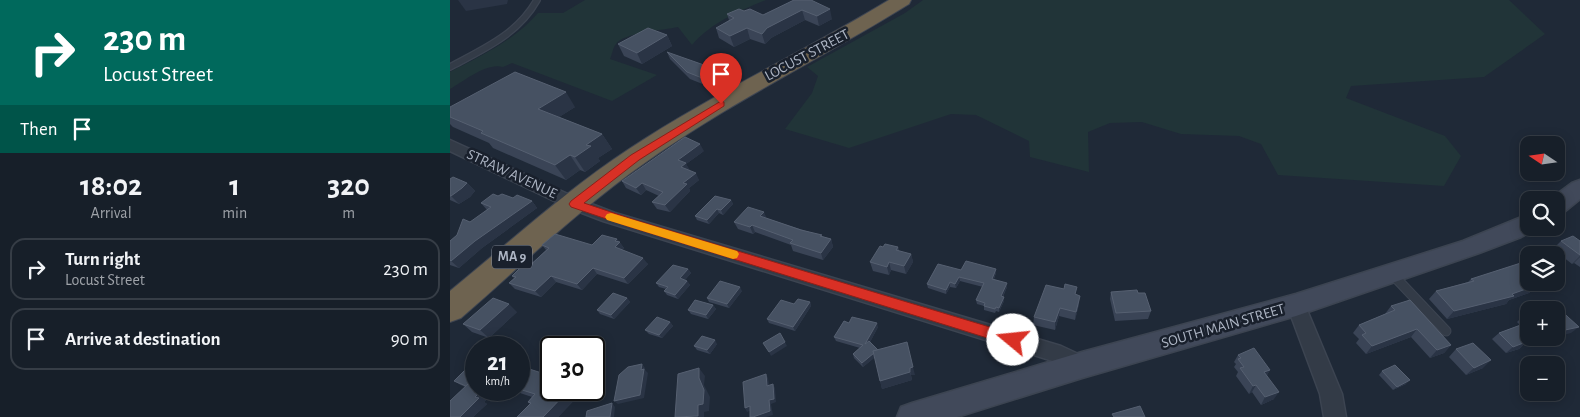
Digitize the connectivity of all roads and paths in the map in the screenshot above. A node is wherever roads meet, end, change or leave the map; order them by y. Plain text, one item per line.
1 (537, 0) edge
2 (902, 0) edge
3 (450, 67) edge
4 (450, 145) edge
5 (1580, 188) edge
6 (1565, 199) edge
7 (575, 204) junction
8 (1520, 227) edge
9 (1391, 273) junction
10 (454, 300) edge
11 (1296, 305) junction
12 (1446, 331) dead end
13 (1082, 365) junction
14 (912, 417) edge
15 (1335, 417) edge

1 - 3 lane
2 - 7 highway, LOCUST STREET / MA 9
4 - 7 street, STRAW AVENUE
5 - 6 main road
7 - 10 highway, LOCUST STREET / MA 9
7 - 13 street, STRAW AVENUE
8 - 9 main road, SOUTH MAIN STREET
9 - 11 main road, SOUTH MAIN STREET
9 - 12 lane
11 - 13 main road, SOUTH MAIN STREET
11 - 15 street
13 - 14 main road, SOUTH MAIN STREET

